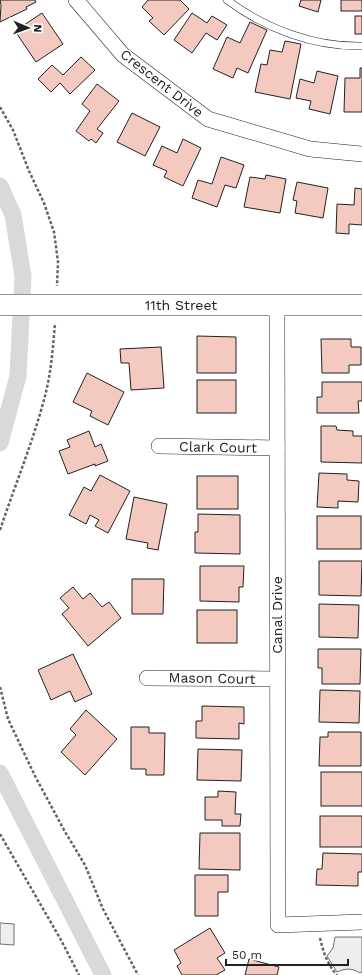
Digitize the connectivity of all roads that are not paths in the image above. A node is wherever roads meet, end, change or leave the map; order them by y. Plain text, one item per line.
1 (76, 0) edge
2 (227, 0) edge
3 (362, 46) edge
4 (362, 154) edge
5 (0, 305) edge
6 (277, 305) junction
7 (362, 305) edge
8 (159, 446) dead end
9 (277, 448) junction
10 (147, 678) dead end
11 (277, 679) junction
12 (362, 922) edge

1 - 4 street, Crescent Drive
2 - 3 lane
5 - 6 street, 11th Street
6 - 7 street, 11th Street
6 - 9 street, Canal Drive
8 - 9 street, Clark Court
9 - 11 street, Canal Drive
10 - 11 street, Mason Court
11 - 12 street, Canal Drive

